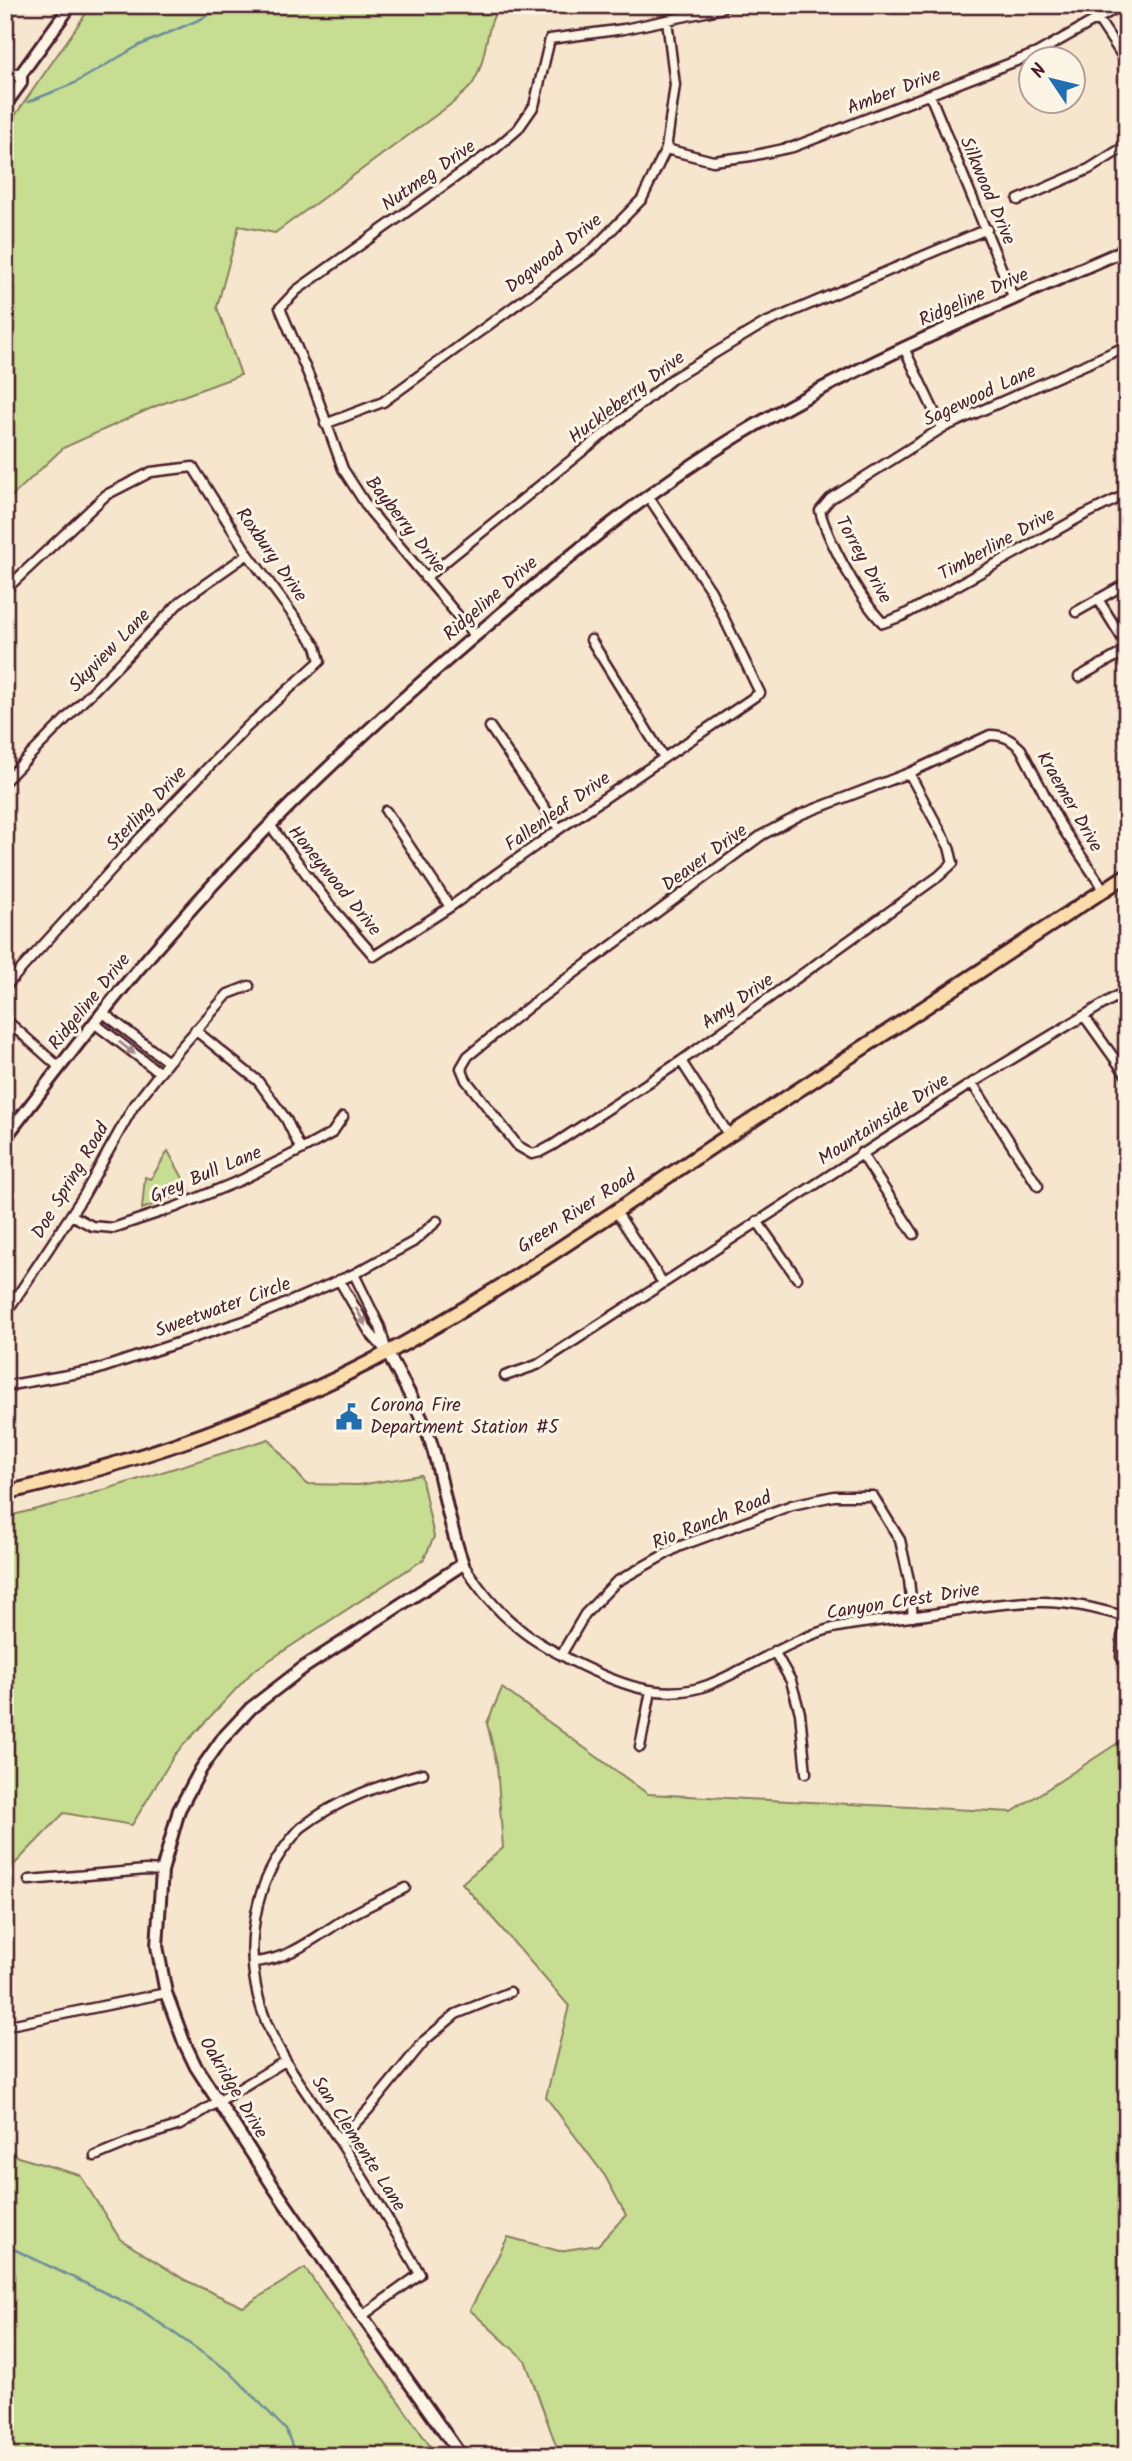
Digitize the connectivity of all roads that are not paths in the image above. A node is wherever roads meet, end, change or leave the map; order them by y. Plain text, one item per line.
1 (71, 5) edge
2 (725, 5) edge
3 (1122, 5) edge
4 (1098, 19) junction
5 (667, 20) junction
6 (1127, 63) edge
7 (20, 74) junction
8 (5, 84) edge
9 (930, 95) junction
10 (5, 105) edge
11 (1127, 145) edge
12 (666, 149) junction
13 (1018, 200) dead end
14 (987, 229) junction
15 (1127, 249) edge
16 (1014, 299) junction
17 (280, 308) joint
18 (1127, 346) edge
19 (904, 348) junction
20 (325, 424) junction
21 (942, 428) junction
22 (1127, 494) edge
23 (648, 496) junction
24 (820, 510) joint
25 (248, 554) junction
26 (425, 578) junction
27 (1127, 583) edge
28 (5, 590) edge
29 (1098, 599) junction
30 (1076, 612) dead end
31 (883, 623) joint
32 (475, 636) junction
33 (591, 640) dead end
34 (1127, 648) edge
35 (320, 661) joint
36 (1079, 677) dead end
37 (489, 727) dead end
38 (1003, 735) joint
39 (664, 758) junction
40 (909, 772) junction
41 (5, 781) edge
42 (386, 811) dead end
43 (270, 825) junction
44 (559, 829) junction
45 (1127, 875) edge
46 (1104, 890) junction
47 (450, 907) junction
48 (374, 956) joint
49 (249, 986) dead end
50 (5, 987) edge
51 (1127, 990) edge
52 (102, 1012) junction
53 (1084, 1016) junction
54 (5, 1019) edge
55 (94, 1023) junction
56 (195, 1030) junction
57 (681, 1061) junction
58 (168, 1062) junction
59 (59, 1068) junction
60 (160, 1073) junction
61 (1127, 1076) edge
62 (972, 1083) junction
63 (343, 1117) dead end
64 (729, 1135) junction
65 (5, 1138) edge
66 (301, 1150) junction
67 (861, 1153) junction
68 (532, 1154) joint
69 (1038, 1186) dead end
70 (615, 1210) junction
71 (71, 1215) junction
72 (436, 1221) dead end
73 (757, 1221) junction
74 (914, 1234) dead end
75 (354, 1274) junction
76 (797, 1278) dead end
77 (340, 1280) junction
78 (663, 1283) junction
79 (5, 1318) edge
80 (387, 1352) junction
81 (505, 1376) dead end
82 (5, 1387) edge
83 (5, 1493) edge
84 (463, 1564) junction
85 (913, 1617) junction
86 (1127, 1618) edge
87 (774, 1651) junction
88 (561, 1655) junction
89 (1121, 1657) dead end
90 (651, 1690) junction
91 (640, 1747) dead end
92 (423, 1773) dead end
93 (806, 1773) dead end
94 (162, 1871) junction
95 (29, 1880) dead end
96 (405, 1888) dead end
97 (254, 1962) junction
98 (510, 1992) dead end
99 (166, 1993) junction
100 (5, 2026) edge
101 (285, 2061) junction
102 (219, 2102) junction
103 (340, 2140) junction
104 (95, 2156) dead end
105 (362, 2316) junction
106 (461, 2456) edge

1 - 7 street
2 - 5 street
3 - 4 street, Amber Drive
4 - 6 street
4 - 9 street, Amber Drive
5 - 12 street, Dogwood Drive
5 - 17 street, Nutmeg Drive
7 - 8 street
7 - 10 street
9 - 12 street, Amber Drive
9 - 14 street, Silkwood Drive
11 - 13 street
12 - 20 street, Dogwood Drive
14 - 16 street, Silkwood Drive
14 - 26 street, Huckleberry Drive
15 - 16 street, Ridgeline Drive
16 - 19 street, Ridgeline Drive
17 - 20 street, Bayberry Drive
18 - 21 street, Sagewood Lane
19 - 21 street
19 - 23 street, Ridgeline Drive
20 - 26 street, Bayberry Drive
21 - 24 street, Sagewood Lane
22 - 31 street, Timberline Drive
23 - 32 street, Ridgeline Drive
23 - 39 street, Fallenleaf Drive
24 - 31 street, Torrey Drive
25 - 28 street, Roxbury Drive
25 - 35 street, Roxbury Drive
25 - 41 street, Skyview Lane
26 - 32 street, Bayberry Drive
27 - 29 street
29 - 30 street
29 - 34 street
32 - 43 street, Ridgeline Drive
33 - 39 street
34 - 36 street
35 - 50 street, Sterling Drive
37 - 44 street
38 - 40 street, Deaver Drive
38 - 46 street, Kraemer Drive
39 - 44 street, Fallenleaf Drive
40 - 57 street, Amy Drive
40 - 68 street, Deaver Drive
42 - 47 street
43 - 48 street, Honeywood Drive
43 - 52 street, Ridgeline Drive
44 - 47 street, Fallenleaf Drive
45 - 46 main road, Green River Road
46 - 64 main road, Green River Road
47 - 48 street, Fallenleaf Drive
49 - 56 street, Doe Spring Road
51 - 53 street, Mountainside Drive
52 - 55 street, Ridgeline Drive
52 - 58 street
53 - 61 street
53 - 62 street, Mountainside Drive
54 - 59 street
55 - 59 street, Ridgeline Drive
55 -> 60 street
56 - 58 street, Doe Spring Road
56 - 66 street
57 - 64 street
57 - 68 street, Amy Drive
58 - 60 street, Doe Spring Road
59 - 65 street, Ridgeline Drive
60 - 71 street, Doe Spring Road
62 - 67 street, Mountainside Drive
62 - 69 street
63 - 66 street, Grey Bull Lane
64 - 70 main road, Green River Road
66 - 71 street, Grey Bull Lane
67 - 73 street, Mountainside Drive
67 - 74 street
70 - 78 street
70 - 80 main road, Green River Road
71 - 79 street, Doe Spring Road
72 - 75 street, Sweetwater Circle
73 - 76 street
73 - 78 street, Mountainside Drive
75 - 77 street, Sweetwater Circle
75 - 80 street, Canyon Crest Drive
77 -> 80 street, Canyon Crest Drive
77 - 82 street, Sweetwater Circle
78 - 81 street, Mountainside Drive
80 - 83 main road, Green River Road
80 - 84 street, Canyon Crest Drive
84 - 88 street, Canyon Crest Drive
84 - 94 street, Oakridge Drive
85 - 86 street, Canyon Crest Drive
85 - 87 street, Canyon Crest Drive
85 - 88 street, Rio Ranch Road
86 - 89 street
87 - 90 street, Canyon Crest Drive
87 - 93 street
88 - 90 street, Canyon Crest Drive
90 - 91 street
92 - 97 street, San Clemente Lane
94 - 95 street
94 - 99 street, Oakridge Drive
96 - 97 street
97 - 101 street, San Clemente Lane
98 - 103 street
99 - 100 street
99 - 102 street, Oakridge Drive
101 - 102 street
101 - 103 street, San Clemente Lane
102 - 104 street
102 - 105 street, Oakridge Drive
103 - 105 street, San Clemente Lane
105 - 106 street, Oakridge Drive

